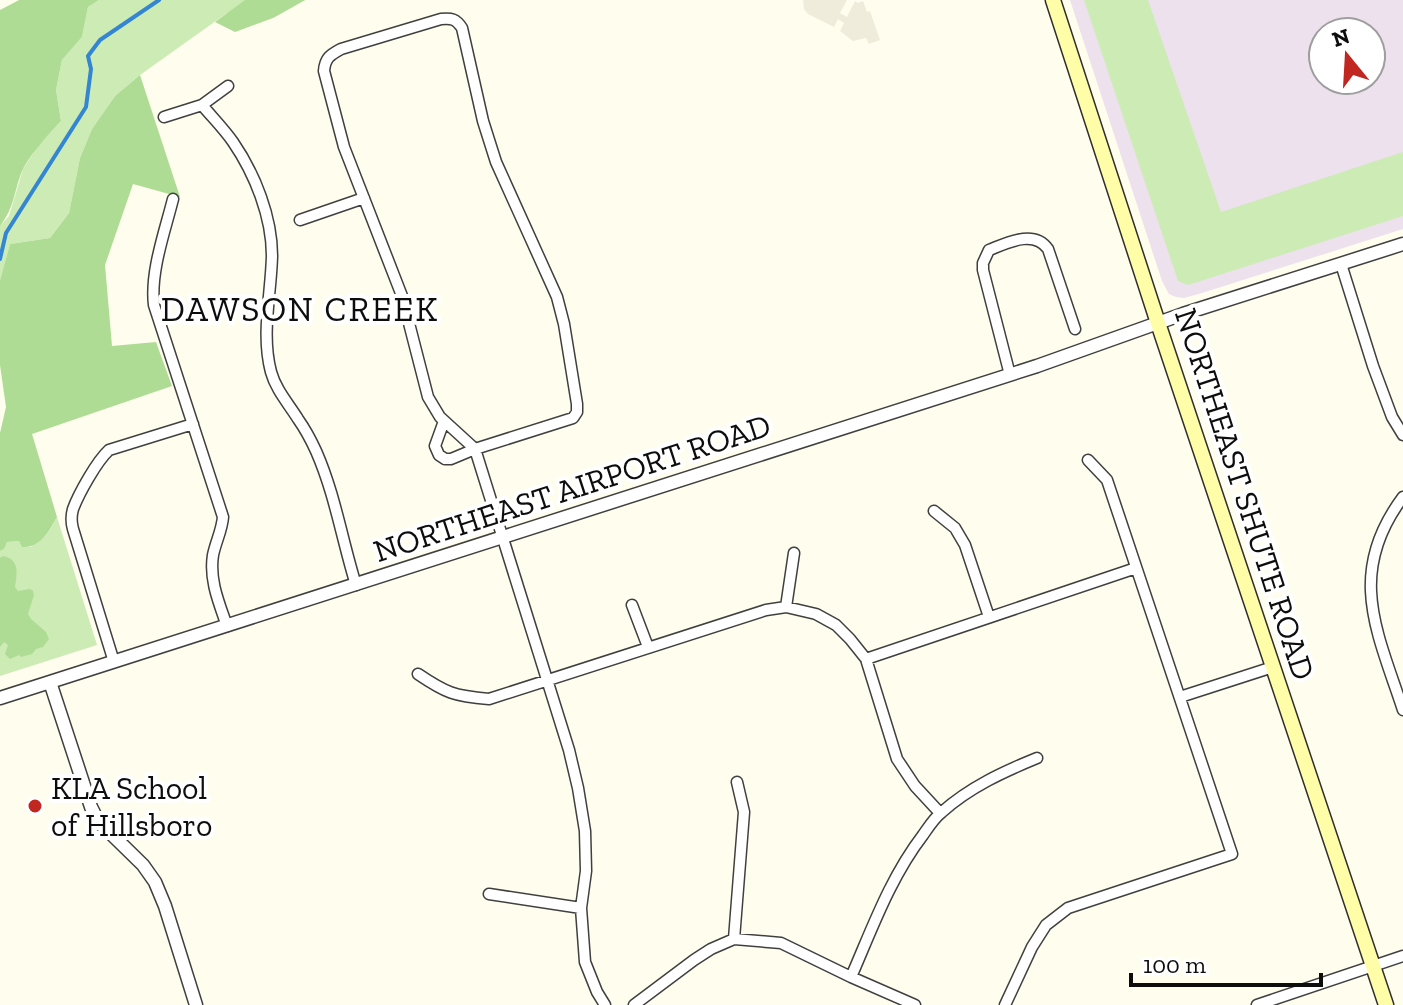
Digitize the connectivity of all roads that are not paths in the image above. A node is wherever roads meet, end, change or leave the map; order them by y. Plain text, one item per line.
1 (1053, 0) edge
2 (228, 86) dead end
3 (202, 105) junction
4 (164, 117) dead end
5 (364, 198) junction
6 (173, 199) dead end
7 (300, 220) dead end
8 (1403, 244) edge
9 (1341, 264) junction
10 (1158, 323) junction
11 (1075, 329) dead end
12 (1010, 375) junction
13 (444, 421) junction
14 (193, 424) junction
15 (1403, 435) edge
16 (475, 449) junction
17 (1088, 460) dead end
18 (1403, 497) edge
19 (934, 511) dead end
20 (503, 537) junction
21 (794, 553) dead end
22 (1136, 568) junction
23 (356, 585) junction
24 (632, 605) dead end
25 (786, 607) junction
26 (989, 617) junction
27 (227, 626) junction
28 (648, 647) junction
29 (866, 659) junction
30 (114, 662) junction
31 (1273, 667) junction
32 (418, 674) dead end
33 (547, 679) junction
34 (50, 682) junction
35 (1180, 697) junction
36 (0, 698) edge
37 (1403, 710) edge
38 (1037, 758) dead end
39 (737, 782) dead end
40 (940, 813) junction
41 (489, 894) dead end
42 (581, 908) junction
43 (734, 939) junction
44 (1403, 956) edge
45 (1373, 967) junction
46 (851, 977) junction
47 (1281, 1001) edge
48 (196, 1005) edge
49 (605, 1005) edge
50 (634, 1005) edge
51 (915, 1005) edge
52 (1005, 1005) edge
53 (1257, 1005) edge
54 (1386, 1005) edge

1 - 10 main road, NORTHEAST SHUTE ROAD
2 - 3 street
3 - 4 street
3 - 23 street
5 - 7 street
5 - 13 street
5 - 16 street
6 - 14 street
8 - 9 street, NORTHEAST AIRPORT ROAD
9 - 10 street, NORTHEAST AIRPORT ROAD
9 - 15 street
10 - 12 street, NORTHEAST AIRPORT ROAD
10 - 31 main road, NORTHEAST SHUTE ROAD
11 - 12 street
12 - 20 street, NORTHEAST AIRPORT ROAD
13 - 16 street
13 - 16 street
14 - 27 street
14 - 30 street
16 - 20 street
17 - 22 street
18 - 37 street
19 - 26 street
20 - 23 street, NORTHEAST AIRPORT ROAD
20 - 33 street
21 - 25 street
22 - 26 street
22 - 35 street
23 - 27 street, NORTHEAST AIRPORT ROAD
24 - 28 street
25 - 28 street
25 - 29 street
26 - 29 street
27 - 30 street, NORTHEAST AIRPORT ROAD
28 - 33 street
29 - 40 street
30 - 34 street, NORTHEAST AIRPORT ROAD
31 - 35 street
31 - 45 main road, NORTHEAST SHUTE ROAD
32 - 33 street
33 - 42 street
34 - 36 street, NORTHEAST AIRPORT ROAD
34 - 48 street
35 - 52 street
38 - 40 street
39 - 43 street
40 - 46 street
41 - 42 street
42 - 49 street
43 - 46 street
43 - 50 street
44 - 45 street
45 - 47 street
45 - 54 main road, NORTHEAST SHUTE ROAD
46 - 51 street
47 - 53 street

